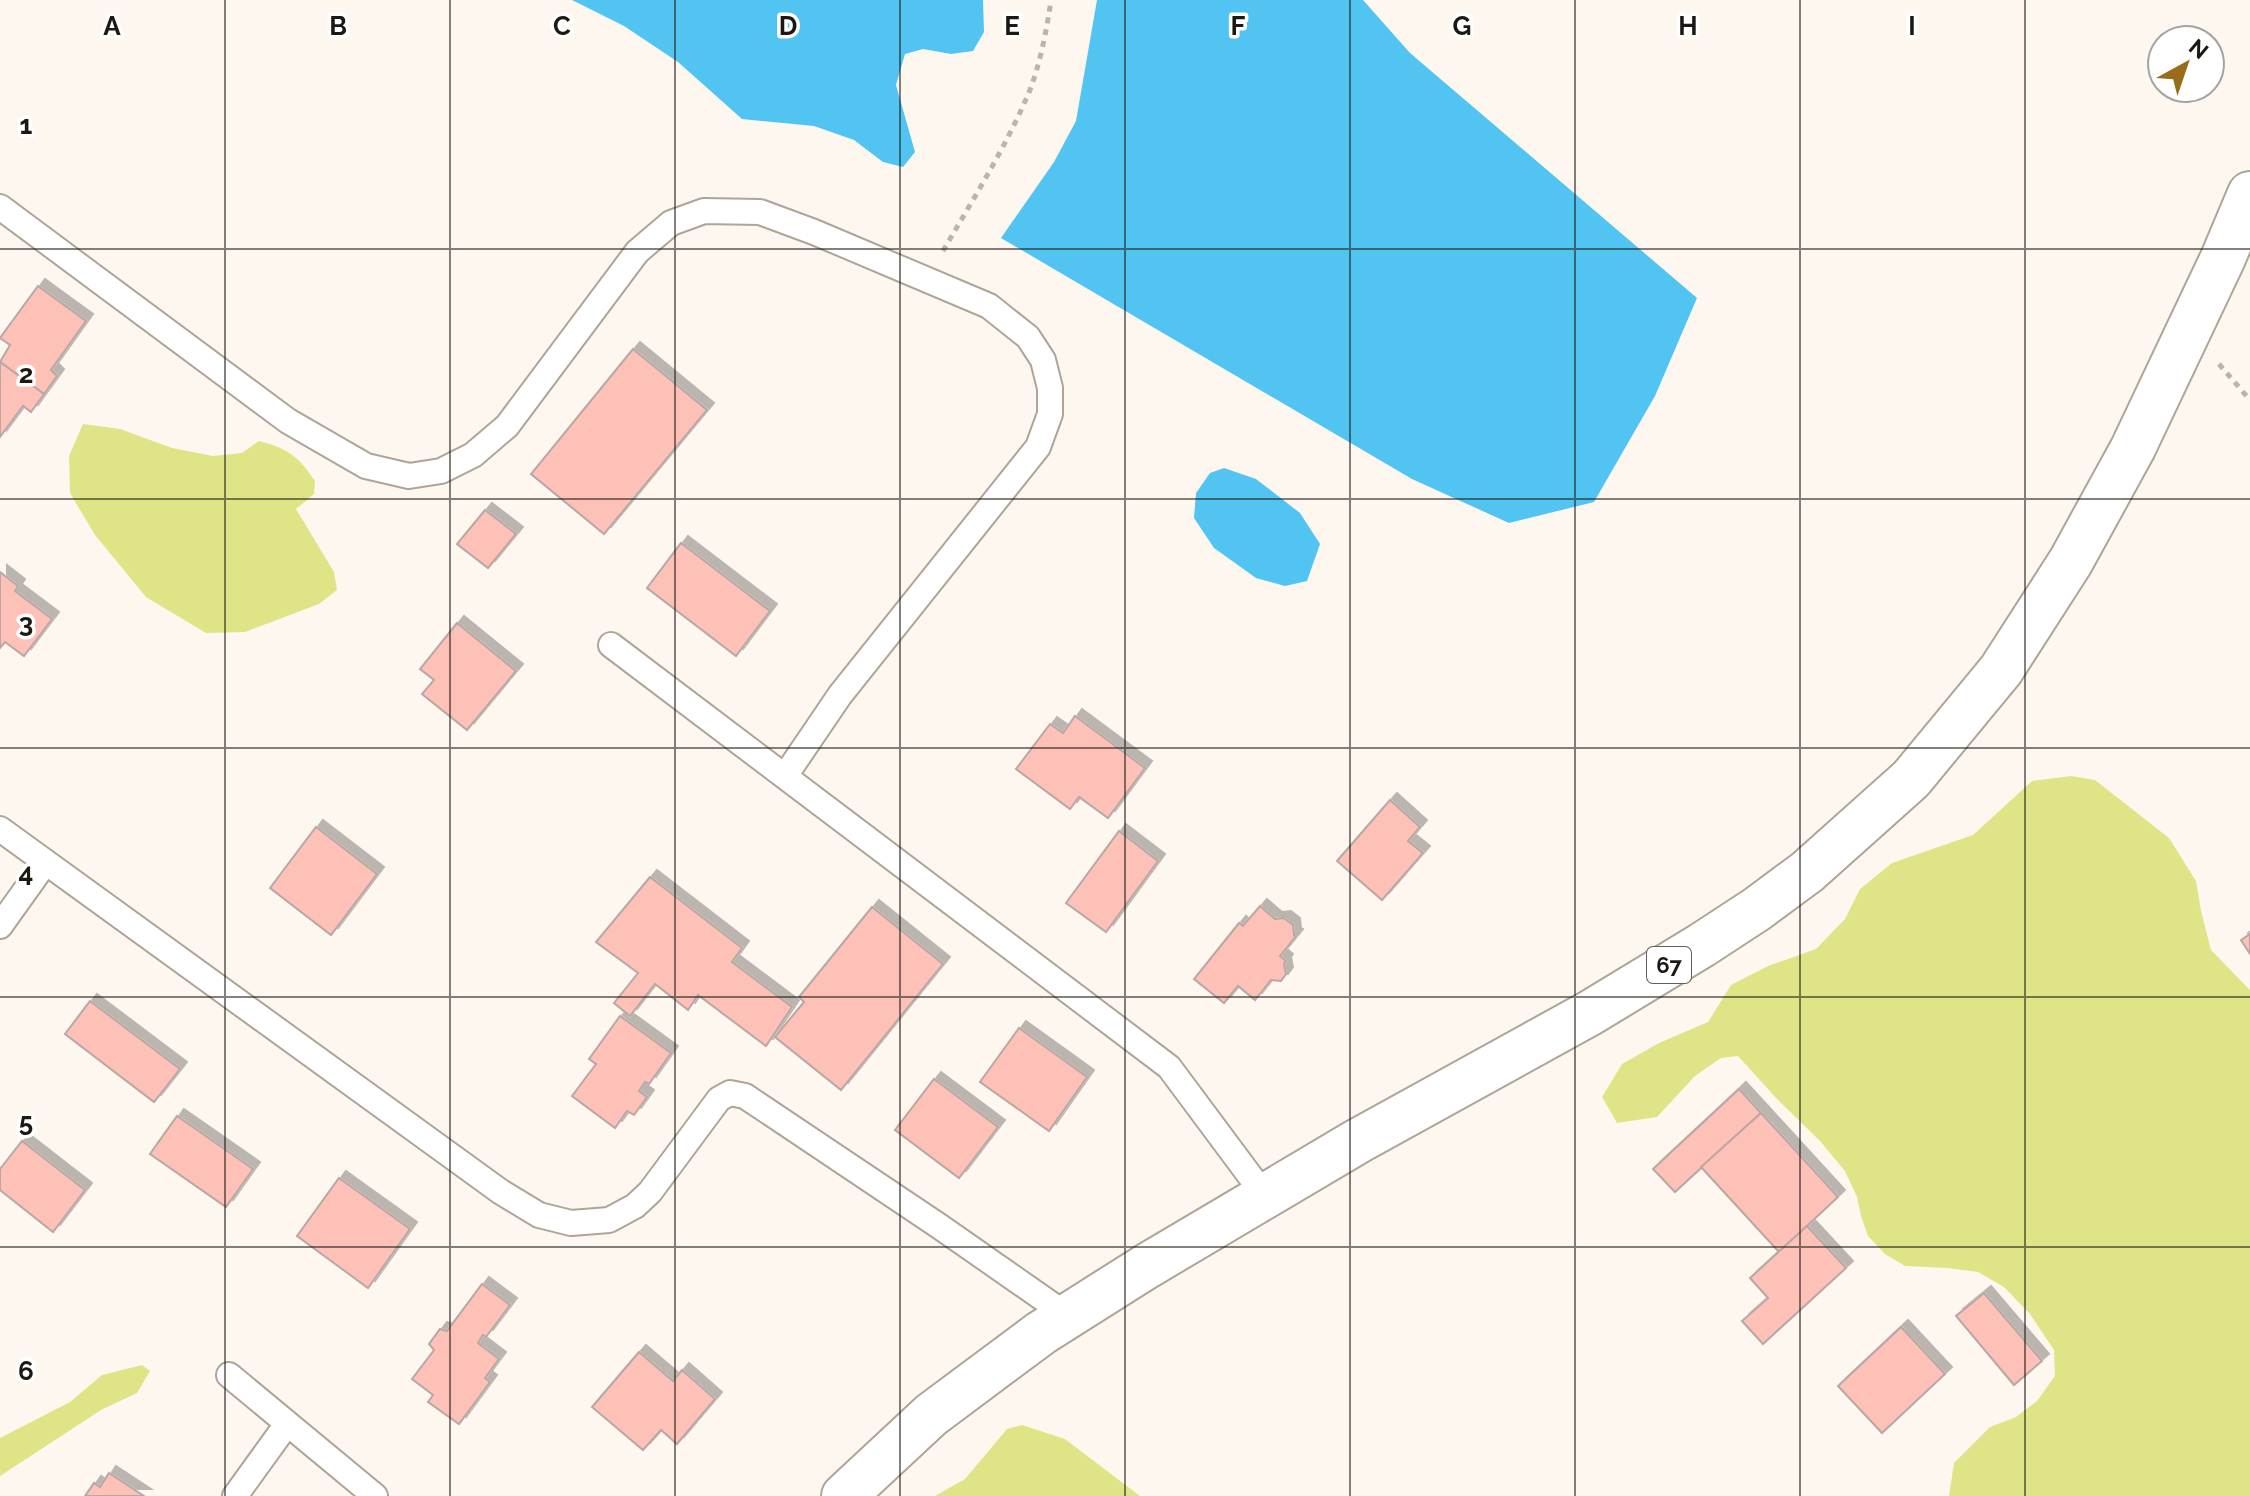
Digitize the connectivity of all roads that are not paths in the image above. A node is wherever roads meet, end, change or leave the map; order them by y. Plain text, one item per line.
1 (2250, 194) edge
2 (0, 207) edge
3 (611, 645) dead end
4 (785, 776) junction
5 (0, 829) edge
6 (45, 863) junction
7 (0, 926) edge
8 (1265, 1196) junction
9 (1068, 1316) junction
10 (229, 1375) dead end
11 (287, 1424) junction
12 (235, 1496) edge
13 (375, 1496) edge
14 (844, 1496) edge

1 - 8 main road, 67
2 - 4 lane
3 - 4 lane
4 - 8 lane
5 - 6 lane
6 - 7 lane
6 - 9 lane
8 - 9 main road, 67
9 - 14 main road, 67
10 - 11 lane
11 - 12 lane
11 - 13 lane

